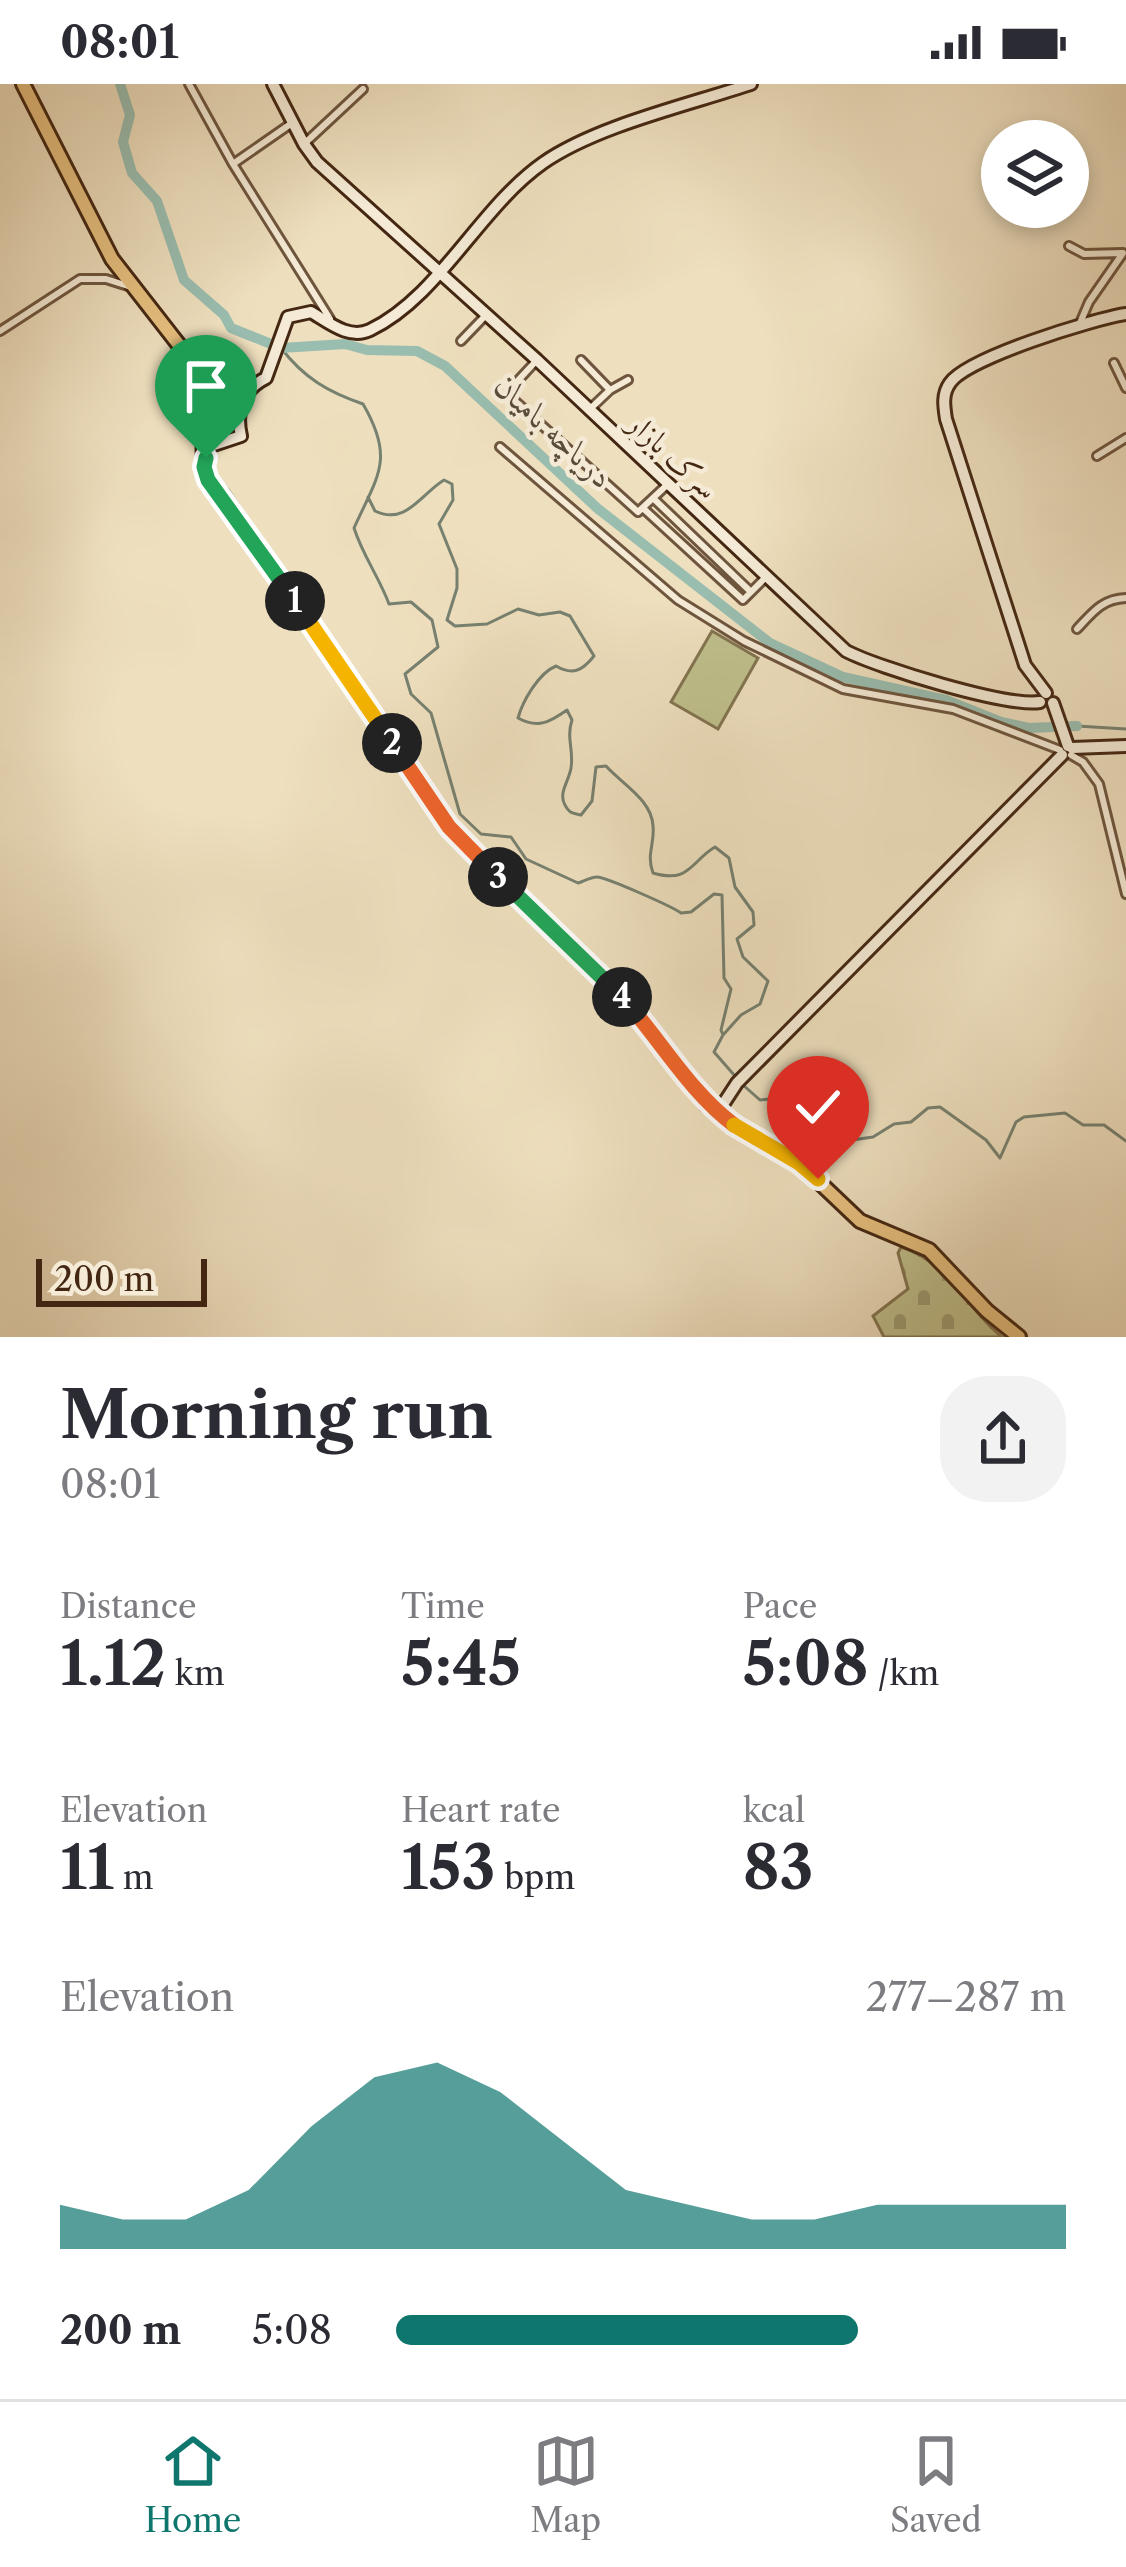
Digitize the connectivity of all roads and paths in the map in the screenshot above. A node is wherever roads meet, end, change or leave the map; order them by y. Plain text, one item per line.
1 (23, 84) edge
2 (189, 84) edge
3 (273, 84) edge
4 (751, 84) edge
5 (363, 89) dead end
6 (292, 123) junction
7 (304, 144) junction
8 (233, 164) junction
9 (1069, 246) dead end
10 (439, 270) junction
11 (131, 287) junction
12 (487, 314) junction
13 (1126, 314) edge
14 (333, 324) junction
15 (1078, 326) junction
16 (0, 331) edge
17 (461, 341) dead end
18 (537, 360) junction
19 (581, 360) dead end
20 (1114, 364) dead end
21 (628, 380) dead end
22 (1126, 388) edge
23 (610, 390) junction
24 (589, 410) junction
25 (1126, 438) edge
26 (500, 447) dead end
27 (205, 448) junction
28 (1097, 456) dead end
29 (668, 484) junction
30 (654, 499) junction
31 (644, 509) junction
32 (767, 576) junction
33 (751, 592) junction
34 (1126, 598) edge
35 (1077, 628) dead end
36 (1049, 706) junction
37 (1126, 746) edge
38 (1065, 747) junction
39 (1126, 894) edge
40 (718, 1112) junction
41 (1019, 1337) edge

1 - 11 main road
2 - 8 street
3 - 6 main road, سرک بازار
4 - 10 main road
5 - 7 street
6 - 7 main road, سرک بازار
6 - 8 street
7 - 10 main road, سرک بازار
8 - 14 street
9 - 15 street
10 - 12 main road, سرک بازار
10 - 14 main road
11 - 16 street
11 - 27 main road
12 - 17 street
12 - 18 main road, سرک بازار
13 - 15 main road
14 - 27 main road
15 - 36 main road
18 - 24 main road, سرک بازار
18 - 31 street
19 - 23 street
20 - 22 street
21 - 23 street
23 - 24 street
24 - 29 main road, سرک بازار
25 - 28 street
26 - 38 street
27 - 40 main road
29 - 30 street
29 - 32 main road, سرک بازار
30 - 31 street
30 - 33 street
31 - 33 street
32 - 33 street
32 - 36 main road, سرک بازار
34 - 35 street
36 - 38 main road
37 - 38 main road
38 - 39 street
38 - 40 main road
40 - 41 main road

